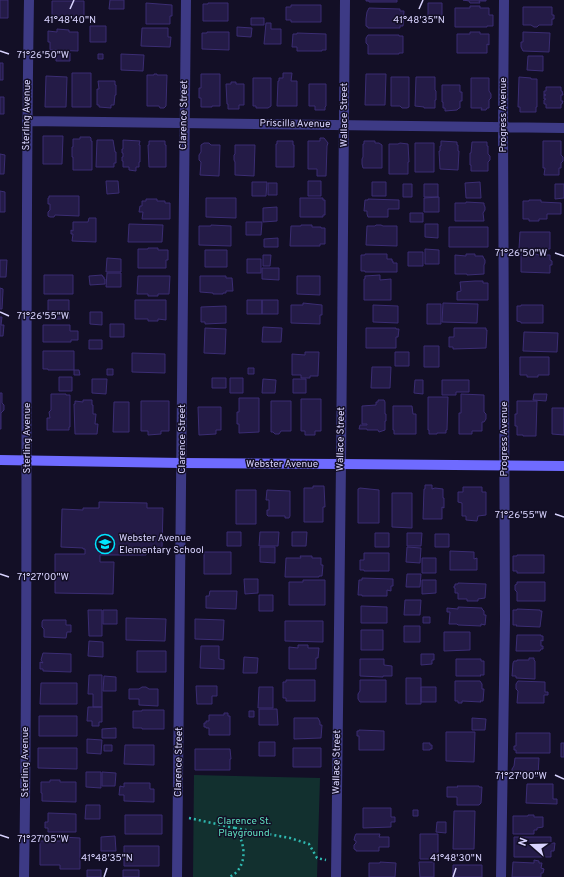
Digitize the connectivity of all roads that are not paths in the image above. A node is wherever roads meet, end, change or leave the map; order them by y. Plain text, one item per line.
1 (29, 0) edge
2 (186, 0) edge
3 (345, 0) edge
4 (504, 0) edge
5 (27, 121) junction
6 (184, 122) junction
7 (344, 125) junction
8 (503, 127) junction
9 (564, 128) edge
10 (0, 460) edge
11 (27, 460) junction
12 (182, 464) junction
13 (341, 464) junction
14 (504, 466) junction
15 (564, 466) edge
16 (24, 877) edge
17 (177, 877) edge
18 (336, 877) edge
19 (501, 877) edge

1 - 5 street, Sterling Avenue
2 - 6 street, Clarence Street
3 - 7 street, Wallace Street
4 - 8 street, Progress Avenue
5 - 6 street, Priscilla Avenue
5 - 11 street, Sterling Avenue
6 - 7 street, Priscilla Avenue
6 - 12 street, Clarence Street
7 - 8 street, Priscilla Avenue
7 - 13 street, Wallace Street
8 - 9 street, Priscilla Avenue
8 - 14 street, Progress Avenue
10 - 11 street, Webster Avenue
11 - 12 street, Webster Avenue
11 - 16 street, Sterling Avenue
12 - 13 street, Webster Avenue
12 - 17 street, Clarence Street
13 - 14 street, Webster Avenue
13 - 18 street, Wallace Street
14 - 15 street, Webster Avenue
14 - 19 street, Progress Avenue

